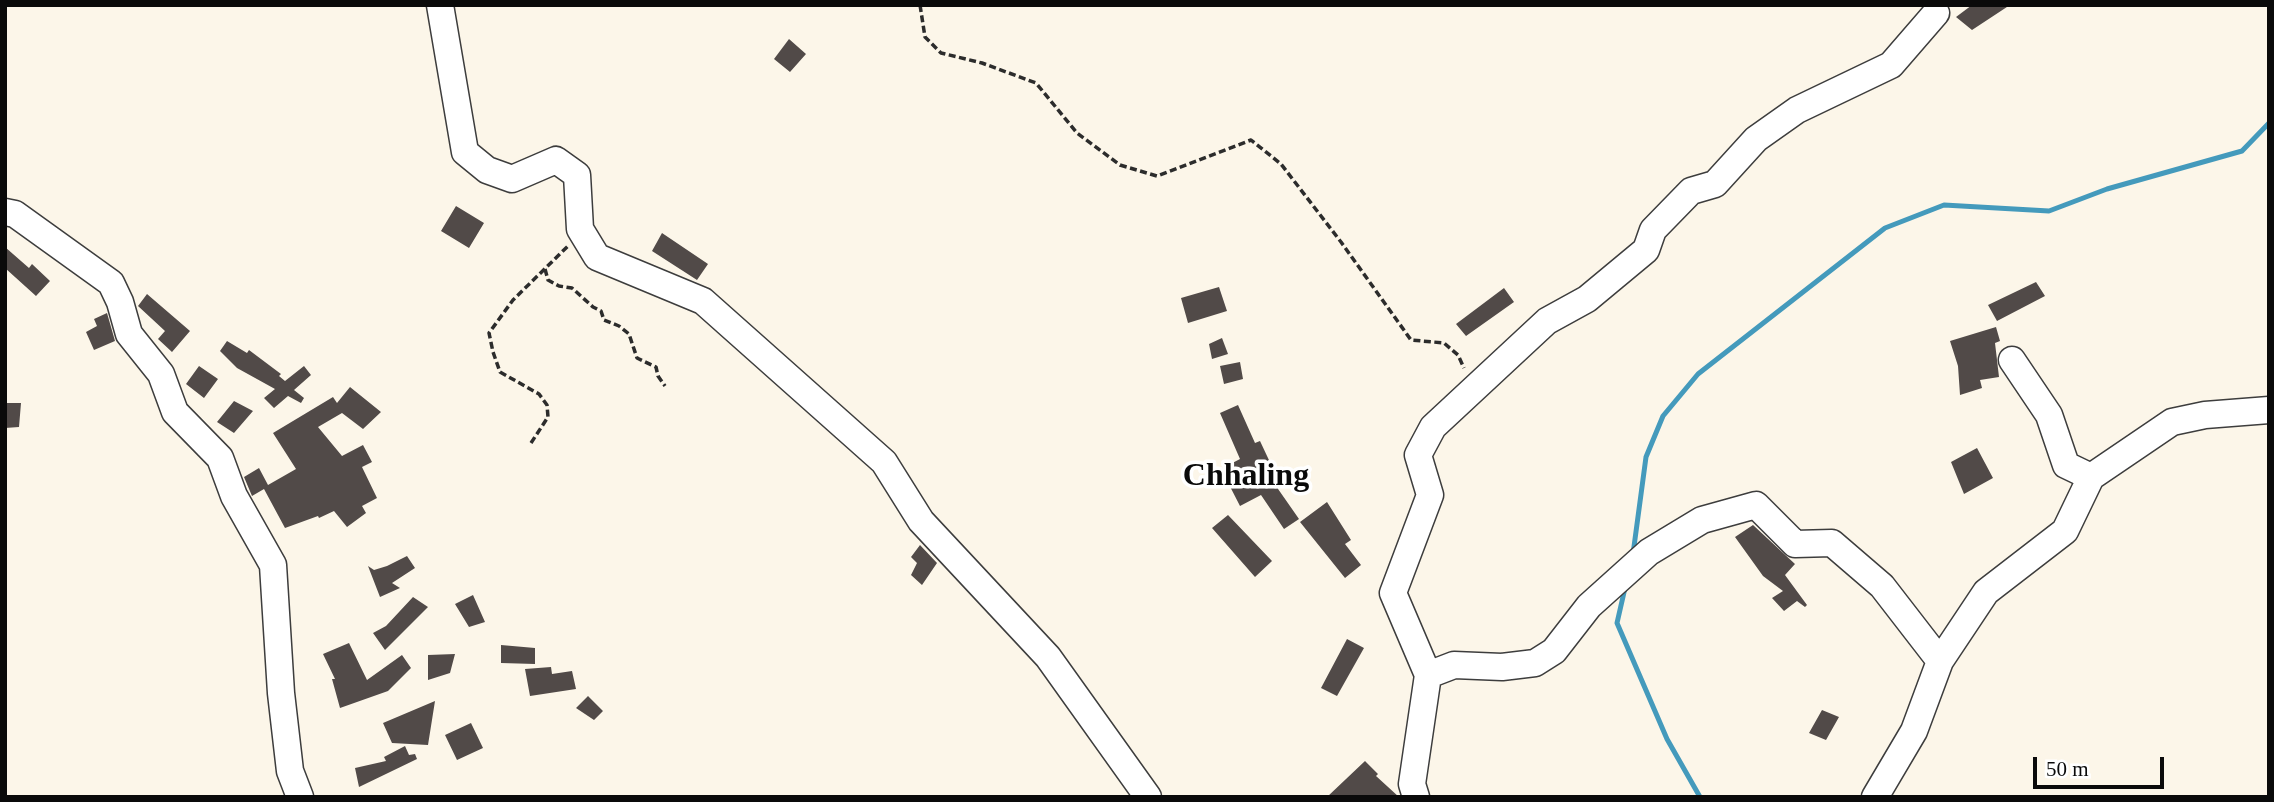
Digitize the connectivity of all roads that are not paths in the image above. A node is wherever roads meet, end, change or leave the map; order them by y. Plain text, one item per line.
1 (440, 5) edge
2 (1940, 8) edge
3 (5, 212) edge
4 (2012, 360) dead end
5 (2269, 410) edge
6 (2091, 477) junction
7 (1940, 662) junction
8 (1427, 675) junction
9 (300, 797) edge
10 (1147, 797) edge
11 (1416, 797) edge
12 (1875, 797) edge

1 - 10 street
2 - 8 street
3 - 9 street
4 - 6 street
5 - 6 street
6 - 7 street
7 - 8 street
7 - 12 street
8 - 11 street

